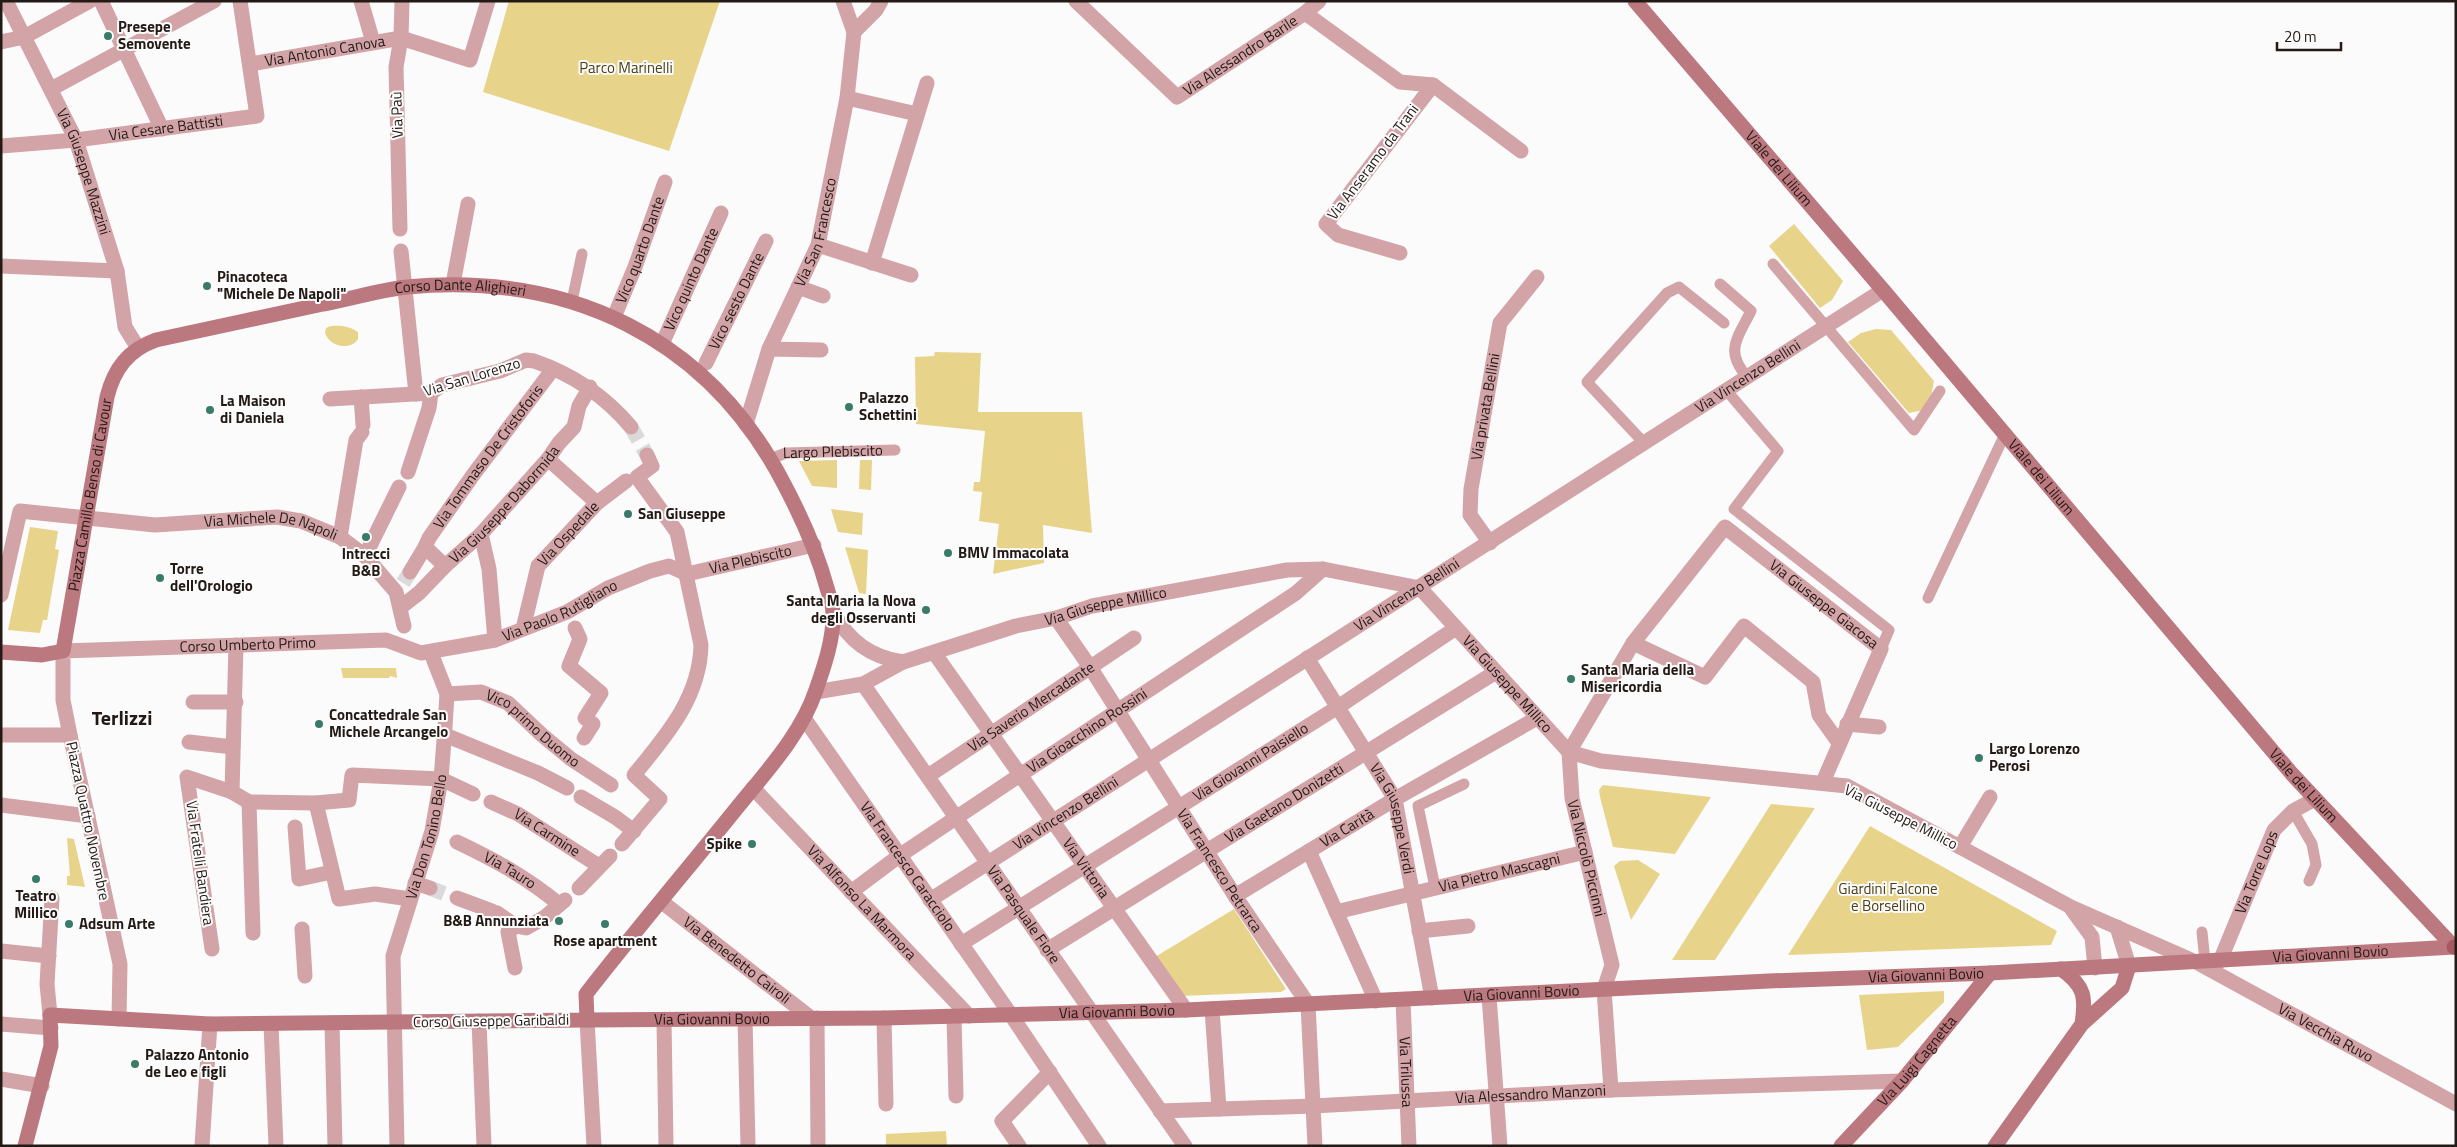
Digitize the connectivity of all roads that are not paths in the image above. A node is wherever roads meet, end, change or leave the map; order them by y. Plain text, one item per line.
1 (6, 1) edge
2 (90, 1) edge
3 (101, 1) edge
4 (214, 1) edge
5 (240, 1) edge
6 (361, 1) edge
7 (402, 1) edge
8 (488, 1) edge
9 (843, 1) edge
10 (880, 1) edge
11 (1076, 1) edge
12 (1319, 1) edge
13 (1635, 1) edge
14 (1305, 13) junction
15 (854, 32) junction
16 (24, 37) junction
17 (401, 38) junction
18 (1, 42) edge
19 (373, 42) junction
20 (124, 49) junction
21 (250, 64) junction
22 (927, 83) dead end
23 (1433, 84) junction
24 (50, 89) junction
25 (847, 98) junction
26 (917, 114) junction
27 (162, 129) junction
28 (76, 140) junction
29 (1, 146) edge
30 (1521, 151) dead end
31 (665, 182) dead end
32 (468, 204) dead end
33 (721, 213) dead end
34 (400, 229) dead end
35 (766, 241) dead end
36 (818, 245) junction
37 (401, 251) dead end
38 (1400, 252) dead end
39 (582, 254) dead end
40 (872, 263) junction
41 (1773, 264) dead end
42 (1, 266) edge
43 (117, 271) junction
44 (911, 275) dead end
45 (1537, 277) dead end
46 (453, 284) junction
47 (1720, 284) dead end
48 (798, 287) junction
49 (403, 288) junction
50 (1883, 290) junction
51 (823, 296) dead end
52 (572, 301) junction
53 (614, 317) junction
54 (1724, 324) dead end
55 (1827, 327) junction
56 (662, 344) junction
57 (138, 348) junction
58 (769, 349) junction
59 (821, 350) dead end
60 (706, 363) dead end
61 (553, 368) junction
62 (1748, 378) junction
63 (590, 388) junction
64 (1727, 391) junction
65 (1940, 392) dead end
66 (423, 393) junction
67 (361, 397) junction
68 (330, 399) dead end
69 (746, 424) junction
70 (631, 427) tunnel mouth
71 (2005, 434) junction
72 (1646, 444) junction
73 (895, 450) dead end
74 (647, 455) dead end
75 (548, 459) junction
76 (770, 459) junction
77 (408, 472) dead end
78 (626, 481) dead end
79 (399, 487) dead end
80 (597, 503) junction
81 (86, 519) junction
82 (481, 534) junction
83 (340, 537) junction
84 (1490, 543) junction
85 (814, 545) junction
86 (425, 548) junction
87 (365, 556) junction
88 (819, 562) joint
89 (445, 566) junction
90 (1323, 569) junction
91 (687, 574) junction
92 (403, 582) junction
93 (1420, 588) junction
94 (1, 595) edge
95 (1928, 598) dead end
96 (401, 607) junction
97 (833, 612) junction
98 (1056, 618) junction
99 (571, 619) junction
100 (404, 626) dead end
101 (1456, 628) junction
102 (523, 629) junction
103 (1134, 638) dead end
104 (495, 640) junction
105 (1634, 643) junction
106 (236, 645) junction
107 (1881, 649) junction
108 (62, 651) junction
109 (1, 652) edge
110 (431, 653) junction
111 (935, 654) junction
112 (1307, 658) junction
113 (903, 662) junction
114 (1090, 667) junction
115 (1496, 672) junction
116 (863, 684) junction
117 (816, 692) junction
118 (447, 694) junction
119 (193, 702) dead end
120 (236, 702) junction
121 (1338, 707) junction
122 (1118, 711) junction
123 (804, 718) junction
124 (1538, 718) junction
125 (1848, 724) junction
126 (1879, 728) dead end
127 (1, 734) edge
128 (991, 734) junction
129 (70, 735) junction
130 (445, 735) junction
131 (584, 738) dead end
132 (189, 742) dead end
133 (1839, 742) junction
134 (233, 747) junction
135 (1365, 752) junction
136 (1569, 752) junction
137 (1150, 761) junction
138 (1020, 775) junction
139 (928, 776) junction
140 (441, 780) junction
141 (1823, 782) junction
142 (1464, 784) dead end
143 (611, 785) dead end
144 (567, 788) dead end
145 (753, 788) junction
146 (232, 792) junction
147 (473, 794) dead end
148 (581, 797) dead end
149 (1990, 797) dead end
150 (1395, 798) junction
151 (2315, 799) junction
152 (248, 802) junction
153 (316, 802) junction
154 (491, 802) dead end
155 (1, 805) edge
156 (1179, 807) junction
157 (2293, 811) junction
158 (88, 816) junction
159 (957, 819) junction
160 (1054, 822) junction
161 (295, 827) dead end
162 (432, 831) junction
163 (634, 831) junction
164 (622, 844) dead end
165 (1960, 847) junction
166 (1309, 851) junction
167 (1207, 852) junction
168 (1585, 852) junction
169 (899, 856) junction
170 (987, 864) junction
171 (1085, 867) junction
172 (332, 872) junction
173 (2309, 881) dead end
174 (415, 883) junction
175 (579, 888) dead end
176 (1435, 888) junction
177 (851, 892) junction
178 (1412, 893) junction
179 (1235, 896) junction
180 (52, 898) dead end
181 (410, 899) junction
182 (930, 900) junction
183 (662, 902) junction
184 (2071, 907) junction
185 (1018, 909) junction
186 (1114, 909) junction
187 (1336, 912) junction
188 (1468, 926) dead end
189 (2117, 927) junction
190 (302, 929) dead end
191 (512, 929) junction
192 (1420, 931) junction
193 (2202, 932) dead end
194 (253, 933) dead end
195 (961, 944) junction
196 (2455, 947) edge
197 (212, 949) dead end
198 (1, 950) edge
199 (1047, 950) junction
200 (49, 956) junction
201 (2207, 961) junction
202 (2130, 966) junction
203 (515, 968) dead end
204 (2095, 968) junction
205 (2061, 969) junction
206 (1990, 973) junction
207 (305, 976) dead end
208 (1604, 989) junction
209 (1489, 996) junction
210 (1432, 998) junction
211 (1402, 1000) junction
212 (1376, 1001) junction
213 (1308, 1004) junction
214 (1212, 1009) junction
215 (1186, 1010) junction
216 (1091, 1013) junction
217 (1011, 1015) junction
218 (962, 1016) junction
219 (814, 1018) junction
220 (884, 1018) junction
221 (118, 1019) junction
222 (745, 1019) junction
223 (587, 1020) junction
224 (664, 1020) junction
225 (479, 1021) junction
226 (50, 1022) junction
227 (394, 1022) junction
228 (332, 1023) junction
229 (1, 1024) edge
230 (210, 1024) junction
231 (271, 1024) junction
232 (2082, 1024) junction
233 (1050, 1072) junction
234 (1, 1080) edge
235 (1902, 1081) junction
236 (42, 1086) junction
237 (1611, 1090) junction
238 (956, 1096) dead end
239 (1496, 1096) junction
240 (1407, 1100) junction
241 (886, 1104) dead end
242 (2456, 1104) edge
243 (1313, 1106) junction
244 (1219, 1109) junction
245 (1160, 1111) junction
246 (25, 1146) edge
247 (202, 1146) edge
248 (276, 1146) edge
249 (335, 1146) edge
250 (397, 1146) edge
251 (484, 1146) edge
252 (594, 1146) edge
253 (666, 1146) edge
254 (748, 1146) edge
255 (818, 1146) edge
256 (1019, 1146) edge
257 (1099, 1146) edge
258 (1185, 1146) edge
259 (1315, 1146) edge
260 (1409, 1146) edge
261 (1500, 1146) edge
262 (1841, 1146) edge
263 (1995, 1146) edge

1 - 16 street, Via Giuseppe Mazzini
2 - 16 street
3 - 20 street
4 - 20 street
5 - 21 street
6 - 19 street
7 - 17 street, Via Paù
8 - 17 street
9 - 15 street
10 - 15 street
11 - 14 street, Via Alessandro Barile
12 - 14 street, Via Alessandro Barile
13 - 50 street, Viale dei Lilium
14 - 23 street, Via Anseramo da Trani
15 - 25 street, Via San Francesco
16 - 18 street
16 - 24 street, Via Giuseppe Mazzini
17 - 19 street, Via Antonio Canova
17 - 34 street, Via Paù
19 - 21 street, Via Antonio Canova
20 - 24 street
20 - 27 street
21 - 27 street, Via Cesare Battisti
22 - 26 street
23 - 30 street
23 - 38 street, Via Anseramo da Trani
24 - 28 street, Via Giuseppe Mazzini
25 - 26 street
25 - 36 street, Via San Francesco
26 - 40 street
27 - 28 street, Via Cesare Battisti
28 - 29 street, Via Cesare Battisti
28 - 43 street, Via Giuseppe Mazzini
31 - 53 street, Vico quarto Dante
32 - 46 street
33 - 56 street, Vico quinto Dante
35 - 60 street, Vico sesto Dante
36 - 40 street
36 - 48 street, Via San Francesco
37 - 49 street
39 - 52 lane
40 - 44 street
41 - 55 lane
42 - 43 street
43 - 57 street, Via Giuseppe Mazzini
45 - 84 street, Via privata Bellini
46 - 49 street, Corso Dante Alighieri
46 - 52 street, Corso Dante Alighieri
47 - 62 lane
48 - 51 street
48 - 58 street, Via San Francesco
49 - 57 street, Corso Dante Alighieri
49 - 66 street
50 - 55 street, Via Vincenzo Bellini
50 - 71 street, Viale dei Lilium
52 - 53 street, Corso Dante Alighieri
53 - 56 street, Corso Dante Alighieri
54 - 72 lane
55 - 62 street, Via Vincenzo Bellini
55 - 65 lane
56 - 69 street, Corso Dante Alighieri
57 - 81 street, Piazza Camillo Benso di Cavour
58 - 59 street
58 - 69 street, Via San Francesco
61 - 63 street, Via San Lorenzo
61 - 66 street, Via San Lorenzo
61 - 86 street, Via Tommaso De Cristoforis
62 - 64 street, Via Vincenzo Bellini
63 - 70 street, Via San Lorenzo
63 - 75 street, Via Giuseppe Dabormida
64 - 72 street, Via Vincenzo Bellini
64 - 107 lane
66 - 67 street, Via San Lorenzo
66 - 77 street
67 - 68 street, Via San Lorenzo
67 - 83 street
69 - 76 street, Largo Plebiscito
71 - 95 lane
71 - 151 street, Viale dei Lilium
72 - 84 street, Via Vincenzo Bellini
73 - 76 lane, Largo Plebiscito
74 - 91 street
75 - 80 street
75 - 82 street, Via Giuseppe Dabormida
76 - 85 street, Largo Plebiscito
78 - 80 street, Via Ospedale
79 - 87 street
80 - 102 street, Via Ospedale
81 - 83 street, Via Michele De Napoli
81 - 94 street, Via Michele De Napoli
81 - 108 street, Piazza Camillo Benso di Cavour
82 - 89 street, Via Giuseppe Dabormida
82 - 104 street
83 - 87 street, Via Michele De Napoli
84 - 93 street, Via Vincenzo Bellini
85 - 88 street, Largo Plebiscito
85 - 91 street, Via Plebiscito
86 - 89 street
86 - 92 street, Via Tommaso De Cristoforis
87 - 92 street, Via Michele De Napoli
88 - 97 street, Corso Giuseppe Garibaldi
89 - 96 street, Via Giuseppe Dabormida
90 - 93 street, Via Giuseppe Millico
90 - 98 street, Via Giuseppe Millico
90 - 122 street, Via Gioacchino Rossini
91 - 99 street, Via Paolo Rutigliano
91 - 163 street
92 - 96 street, Via Michele De Napoli
93 - 101 street, Via Giuseppe Millico
93 - 112 street, Via Vincenzo Bellini
96 - 100 street, Via Michele De Napoli
97 - 113 street
97 - 117 street, Corso Giuseppe Garibaldi
98 - 111 street, Via Giuseppe Millico
98 - 114 street, Via Francesco Petrarca
99 - 102 street, Via Paolo Rutigliano
99 - 131 street
101 - 115 street, Via Giuseppe Millico
101 - 121 street, Via Giovanni Paisiello
102 - 104 street, Via Paolo Rutigliano
103 - 114 street, Via Saverio Mercadante
104 - 110 street, Via Paolo Rutigliano
105 - 107 street, Via Giuseppe Giacosa
105 - 133 street
105 - 136 street
106 - 108 street, Corso Umberto Primo
106 - 110 street, Corso Umberto Primo
106 - 120 street
107 - 125 street, Via Giuseppe Giacosa
108 - 109 street
108 - 129 street, Piazza Quattro Novembre
110 - 118 street, Via Don Tonino Bello
111 - 113 street
111 - 128 street, Via Vittoria
112 - 121 street, Via Giuseppe Verdi
112 - 137 street, Via Vincenzo Bellini
113 - 116 street
114 - 122 street, Via Francesco Petrarca
114 - 128 street, Via Saverio Mercadante
115 - 124 street, Via Giuseppe Millico
115 - 135 street, Via Gaetano Donizetti
116 - 117 street
116 - 139 street, Via Pasquale Fiore
117 - 123 street, Corso Giuseppe Garibaldi
118 - 130 street, Via Don Tonino Bello
118 - 143 street, Vico primo Duomo
119 - 120 street
120 - 134 street
121 - 135 street, Via Giuseppe Verdi
121 - 156 street, Via Giovanni Paisiello
122 - 137 street, Via Francesco Petrarca
122 - 138 street, Via Gioacchino Rossini
123 - 145 street, Corso Giuseppe Garibaldi
123 - 169 street, Via Francesco Caracciolo
124 - 136 street, Via Giuseppe Millico
124 - 150 street, Via Carità
125 - 126 street
125 - 133 street, Via Giuseppe Giacosa
127 - 129 street
128 - 138 street, Via Vittoria
128 - 139 street, Via Saverio Mercadante
129 - 158 street, Piazza Quattro Novembre
130 - 140 street, Via Don Tonino Bello
130 - 144 street
132 - 134 street
133 - 141 street, Via Giuseppe Giacosa
134 - 146 street
135 - 150 street, Via Giuseppe Verdi
135 - 167 street, Via Gaetano Donizetti
136 - 141 street, Via Giuseppe Millico
136 - 168 street, Via Niccolò Piccinni
137 - 156 street, Via Francesco Petrarca
137 - 160 street, Via Vincenzo Bellini
138 - 159 street, Via Gioacchino Rossini
138 - 160 street, Via Vittoria
139 - 159 street, Via Pasquale Fiore
140 - 147 street
140 - 153 street
140 - 162 street, Via Don Tonino Bello
141 - 165 street, Via Giuseppe Millico
142 - 176 lane
145 - 177 street, Via Alfonso La Marmora
145 - 183 street, Corso Giuseppe Garibaldi
146 - 152 street
146 - 197 street, Via Fratelli Bandiera
148 - 163 street
149 - 165 street
150 - 166 street, Via Carità
150 - 178 street, Via Giuseppe Verdi
151 - 157 street, Via Torre Lops
151 - 196 street, Viale dei Lilium
152 - 153 street
152 - 194 street
153 - 172 street
154 - 175 street, Via Carmine
155 - 158 street
156 - 167 street, Via Francesco Petrarca
156 - 171 street, Via Giovanni Paisiello
157 - 173 lane
157 - 201 street, Via Torre Lops
158 - 221 street, Piazza Quattro Novembre
159 - 169 street, Via Gioacchino Rossini
159 - 170 street, Via Pasquale Fiore
160 - 170 street, Via Vincenzo Bellini
160 - 171 street, Via Vittoria
161 - 172 street
162 - 174 street, Via Don Tonino Bello
162 - 191 street, Via Tauro
163 - 164 street
165 - 184 street, Via Giuseppe Millico
166 - 179 street, Via Carità
166 - 187 street
167 - 179 street, Via Francesco Petrarca
167 - 186 street, Via Gaetano Donizetti
168 - 176 street, Via Pietro Mascagni
168 - 208 street, Via Niccolò Piccinni
169 - 177 street, Via Gioacchino Rossini
169 - 182 street, Via Francesco Caracciolo
170 - 182 street, Via Vincenzo Bellini
170 - 185 street, Via Pasquale Fiore
171 - 185 street, Via Giovanni Paisiello
171 - 186 street, Via Vittoria
172 - 181 street
174 - 181 street, Via Don Tonino Bello
174 - 191 street
176 - 178 street, Via Pietro Mascagni
177 - 218 street, Via Alfonso La Marmora
178 - 187 street, Via Pietro Mascagni
178 - 192 street, Via Giuseppe Verdi
179 - 213 street, Via Francesco Petrarca
180 - 200 street
181 - 227 street, Via Don Tonino Bello
182 - 195 street, Via Francesco Caracciolo
183 - 219 street, Via Benedetto Cairoli
183 - 223 street, Corso Giuseppe Garibaldi
184 - 189 street, Via Giuseppe Millico
184 - 204 street, Via Giuseppe Millico
185 - 195 street, Via Giovanni Paisiello
185 - 199 street, Via Pasquale Fiore
186 - 199 street, Via Gaetano Donizetti
186 - 215 street, Via Vittoria
187 - 212 street
188 - 192 street
189 - 201 street, Via Giuseppe Millico
189 - 202 street
190 - 207 street
191 - 203 street
192 - 210 street, Via Giuseppe Verdi
193 - 201 lane
195 - 217 street, Via Francesco Caracciolo
196 - 201 street, Via Giovanni Bovio
198 - 200 street
199 - 216 street, Via Pasquale Fiore
200 - 226 street
201 - 202 street, Via Giovanni Bovio
201 - 242 street, Via Vecchia Ruvo
202 - 204 street, Via Giovanni Bovio
202 - 232 street
204 - 205 street, Via Giovanni Bovio
205 - 206 street, Via Giovanni Bovio
205 - 232 street
206 - 208 street, Via Giovanni Bovio
206 - 235 street, Via Luigi Cagnetta
208 - 209 street, Via Giovanni Bovio
208 - 237 street
209 - 210 street, Via Giovanni Bovio
209 - 239 street
210 - 211 street, Via Giovanni Bovio
211 - 212 street, Via Giovanni Bovio
211 - 240 street, Via Trilussa
212 - 213 street, Via Giovanni Bovio
213 - 214 street, Via Giovanni Bovio
213 - 243 street
214 - 215 street, Via Giovanni Bovio
214 - 244 street
215 - 216 street, Via Giovanni Bovio
216 - 217 street, Via Giovanni Bovio
216 - 245 street, Via Pasquale Fiore
217 - 218 street, Via Giovanni Bovio
217 - 233 street, Via Francesco Caracciolo
218 - 220 street, Via Giovanni Bovio
218 - 238 street
219 - 220 street, Via Giovanni Bovio
219 - 222 street, Via Giovanni Bovio
219 - 255 street
220 - 241 street
221 - 226 street, Corso Giuseppe Garibaldi
221 - 230 street, Corso Giuseppe Garibaldi
222 - 224 street, Via Giovanni Bovio
222 - 254 street
223 - 224 street, Via Giovanni Bovio
223 - 225 street, Corso Giuseppe Garibaldi
223 - 252 street
224 - 253 street
225 - 227 street, Corso Giuseppe Garibaldi
225 - 251 street
226 - 229 street
226 - 236 street
227 - 228 street, Corso Giuseppe Garibaldi
227 - 250 street, Via Don Tonino Bello
228 - 231 street, Corso Giuseppe Garibaldi
228 - 249 street
230 - 231 street, Corso Giuseppe Garibaldi
230 - 247 street
231 - 248 street
232 - 263 street
233 - 256 street
233 - 257 street, Via Francesco Caracciolo
234 - 236 street
235 - 237 street, Via Alessandro Manzoni
235 - 262 street, Via Luigi Cagnetta
236 - 246 street
237 - 239 street, Via Alessandro Manzoni
239 - 240 street, Via Alessandro Manzoni
239 - 261 street
240 - 243 street, Via Alessandro Manzoni
240 - 260 street, Via Trilussa
243 - 244 street, Via Alessandro Manzoni
243 - 259 street
244 - 245 street, Via Alessandro Manzoni
245 - 258 street, Via Pasquale Fiore

